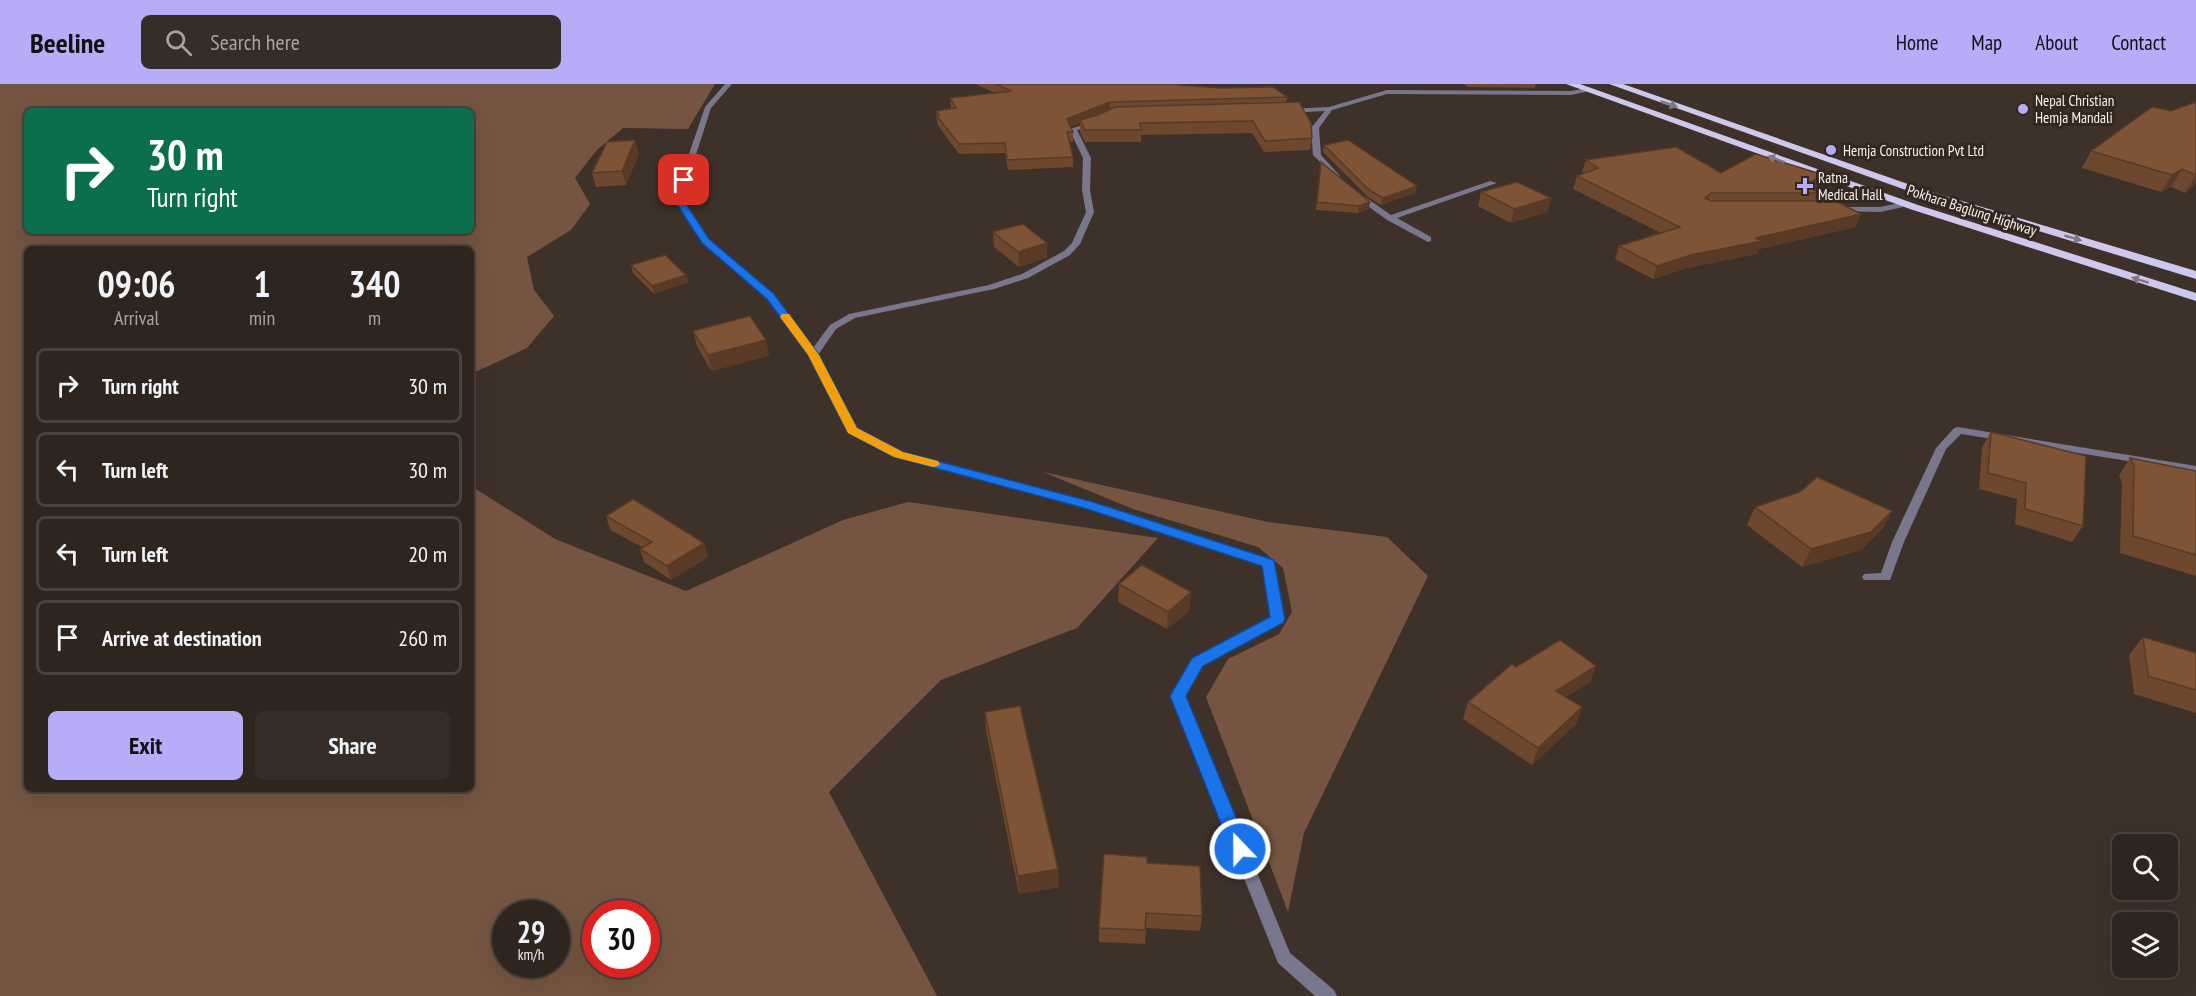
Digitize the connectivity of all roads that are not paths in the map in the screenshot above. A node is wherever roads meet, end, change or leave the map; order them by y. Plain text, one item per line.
1 (729, 84) edge
2 (1571, 84) edge
3 (1614, 84) edge
4 (1588, 90) junction
5 (1330, 110) junction
6 (1284, 111) edge
7 (1106, 119) edge
8 (1342, 181) edge
9 (1492, 183) dead end
10 (1349, 188) edge
11 (1905, 204) junction
12 (1829, 209) edge
13 (1390, 218) junction
14 (1428, 239) dead end
15 (2196, 275) edge
16 (2196, 297) edge
17 (813, 355) junction
18 (2196, 469) edge
19 (1868, 577) dead end
20 (1328, 996) edge

1 - 17 street
2 - 4 highway, Pokhara Baglung Highway
3 -> 15 highway, Pokhara Baglung Highway
4 - 5 street
11 -> 4 highway, Pokhara Baglung Highway
5 - 6 street
5 - 8 street
7 - 17 street
9 - 13 street
10 - 13 street
11 - 12 street
16 -> 11 highway, Pokhara Baglung Highway
13 - 14 street
17 - 20 street
18 - 19 street

